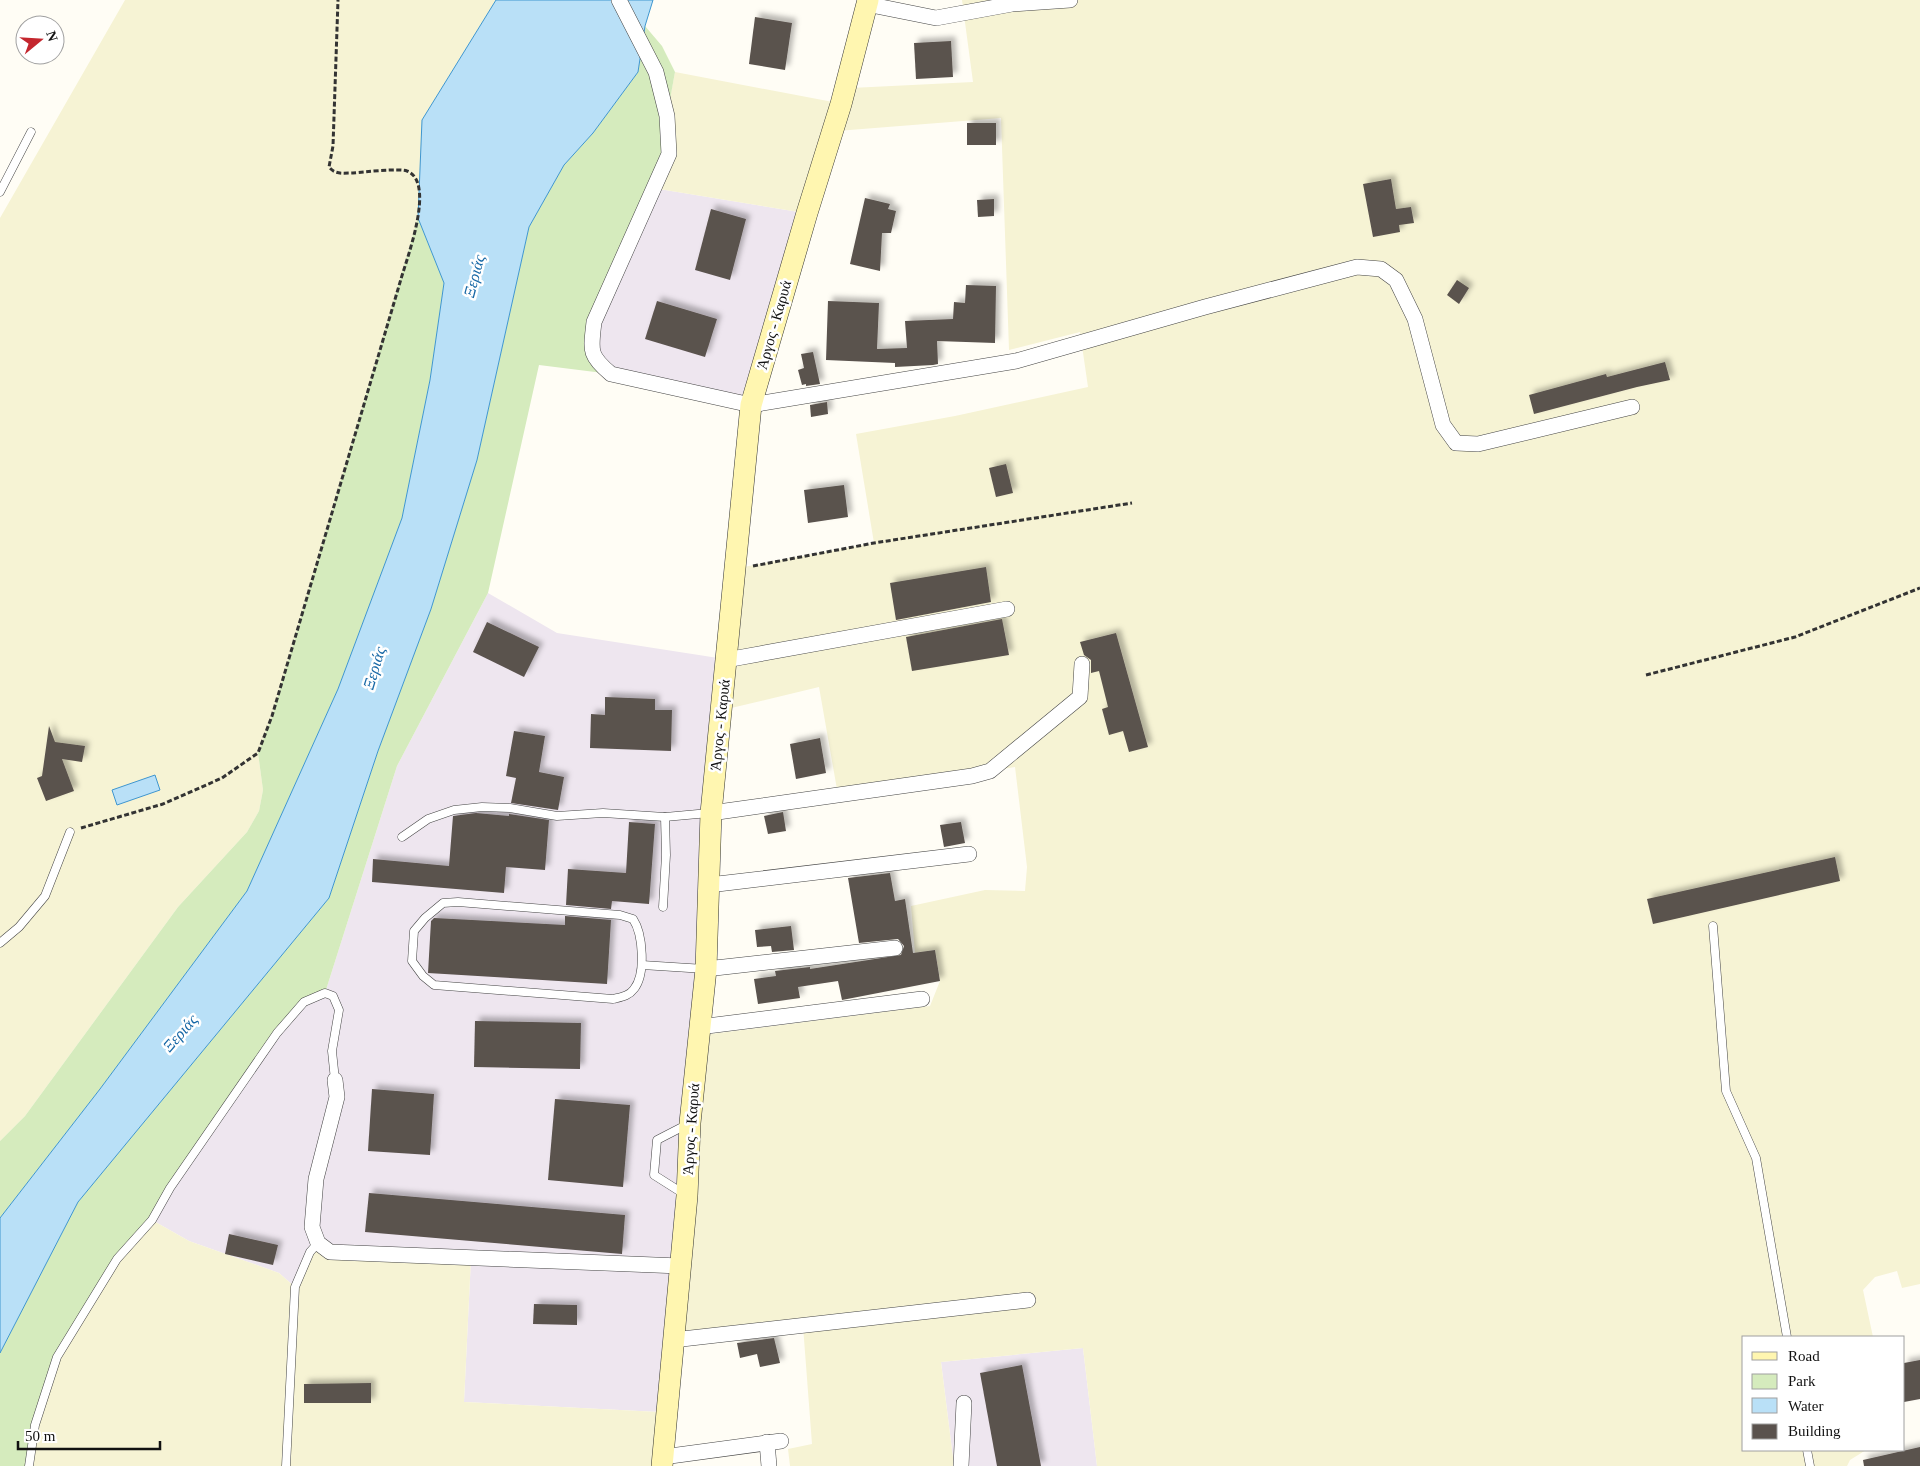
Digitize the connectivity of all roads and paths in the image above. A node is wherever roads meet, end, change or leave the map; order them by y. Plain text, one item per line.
1 (338, 0) edge
2 (619, 0) edge
3 (1070, 0) edge
4 (867, 2) edge
5 (31, 132) dead end
6 (0, 192) edge
7 (751, 405) junction
8 (1632, 407) dead end
9 (1132, 503) dead end
10 (735, 569) junction
11 (1920, 588) edge
12 (1007, 609) dead end
13 (726, 660) junction
14 (1082, 664) dead end
15 (1646, 675) dead end
16 (711, 813) junction
17 (665, 817) junction
18 (70, 832) joint
19 (402, 837) dead end
20 (969, 854) dead end
21 (709, 885) junction
22 (663, 907) dead end
23 (1713, 926) dead end
24 (0, 943) edge
25 (895, 948) dead end
26 (642, 965) junction
27 (706, 969) junction
28 (922, 999) dead end
29 (699, 1027) junction
30 (335, 1080) joint
31 (690, 1123) junction
32 (687, 1196) junction
33 (318, 1243) junction
34 (680, 1266) junction
35 (1028, 1300) dead end
36 (1787, 1336) edge
37 (673, 1340) junction
38 (964, 1403) dead end
39 (1807, 1451) edge
40 (662, 1461) edge
41 (29, 1466) edge
42 (286, 1466) edge
43 (769, 1466) edge
44 (961, 1466) edge
45 (1810, 1466) edge

1 - 18 path
2 - 7 street
3 - 4 street
4 - 7 main road, Άργος - Καρυά
5 - 6 lane
7 - 8 street
7 - 10 main road, Άργος - Καρυά
9 - 10 path
10 - 13 main road, Άργος - Καρυά
11 - 15 path
12 - 13 street
13 - 16 main road, Άργος - Καρυά
14 - 16 street
16 - 17 lane
16 - 21 main road, Άργος - Καρυά
17 - 19 lane
17 - 22 lane
18 - 24 lane
20 - 21 street
21 - 27 main road, Άργος - Καρυά
23 - 36 lane
25 - 27 street
26 - 26 lane
26 - 27 lane
27 - 29 main road, Άργος - Καρυά
28 - 29 street
29 - 31 main road, Άργος - Καρυά
30 - 33 street
30 - 41 lane
31 - 32 main road, Άργος - Καρυά
31 - 32 lane
32 - 34 main road, Άργος - Καρυά
33 - 34 street
33 - 42 lane
34 - 37 main road, Άργος - Καρυά
35 - 37 street
37 - 40 main road, Άργος - Καρυά
38 - 44 street
39 - 45 lane
40 - 43 street

